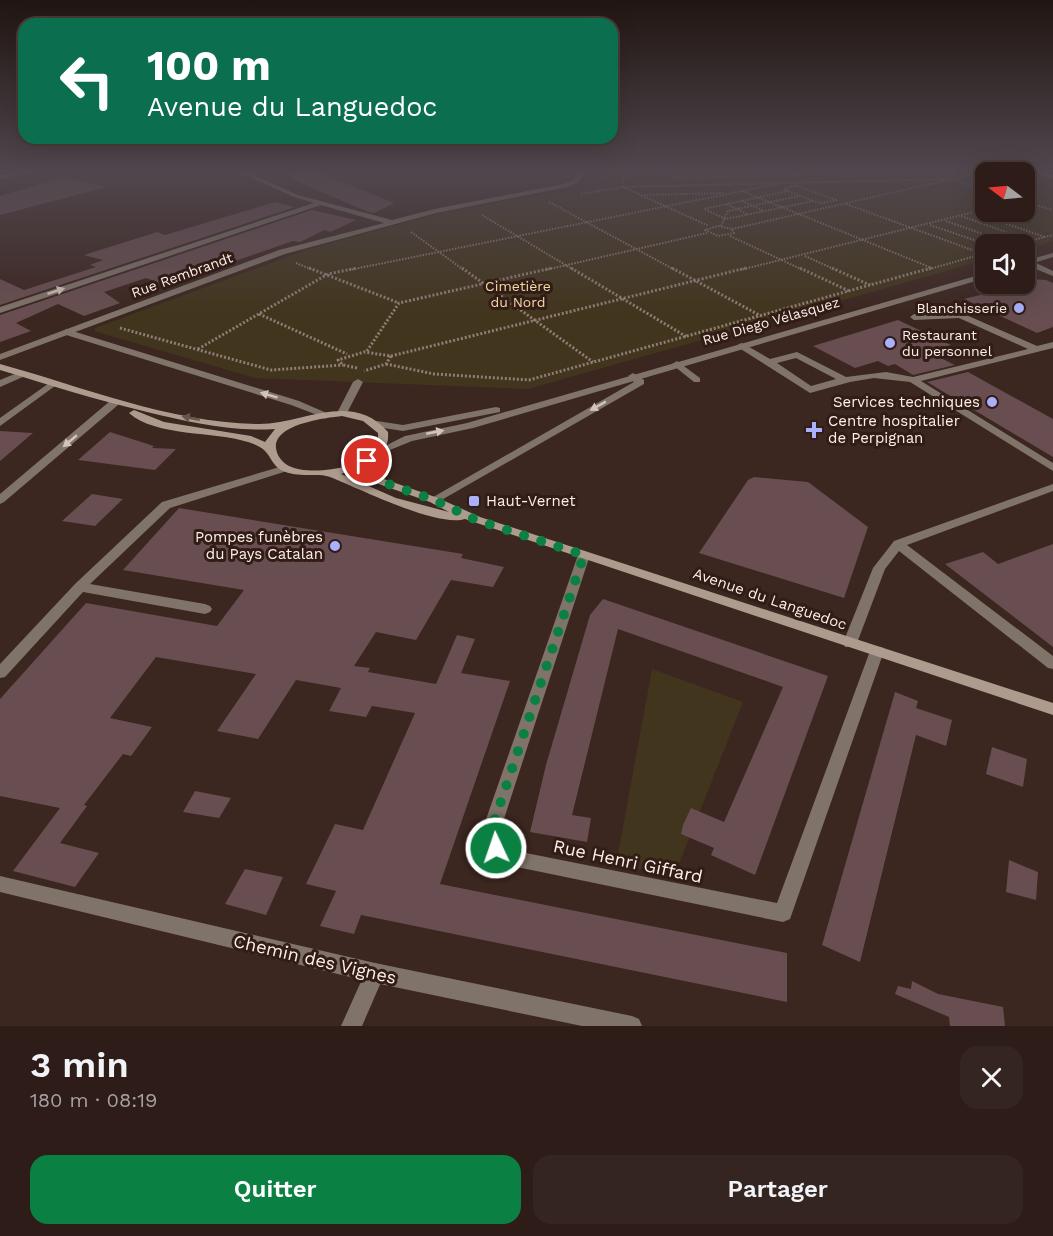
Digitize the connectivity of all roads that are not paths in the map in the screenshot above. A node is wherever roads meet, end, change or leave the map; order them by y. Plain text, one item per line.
1 (273, 219) edge
2 (379, 219) edge
3 (405, 219) edge
4 (390, 222) junction
5 (1053, 255) edge
6 (1035, 261) edge
7 (1035, 266) edge
8 (1053, 274) edge
9 (975, 278) edge
10 (0, 310) edge
11 (948, 310) dead end
12 (960, 316) junction
13 (914, 317) dead end
14 (66, 332) junction
15 (1053, 345) edge
16 (741, 346) junction
17 (1036, 349) junction
18 (0, 357) edge
19 (769, 362) junction
20 (677, 364) junction
21 (0, 367) edge
22 (22, 374) junction
23 (633, 376) junction
24 (697, 380) dead end
25 (845, 380) junction
26 (913, 380) junction
27 (358, 382) road end
28 (0, 384) edge
29 (52, 384) junction
30 (565, 397) junction
31 (114, 403) junction
32 (342, 413) junction
33 (324, 414) junction
34 (0, 423) edge
35 (290, 424) junction
36 (376, 424) junction
37 (269, 448) junction
38 (380, 451) junction
39 (367, 461) junction
40 (286, 468) junction
41 (1053, 468) edge
42 (329, 473) junction
43 (1053, 487) edge
44 (0, 500) edge
45 (434, 500) junction
46 (476, 520) junction
47 (898, 544) junction
48 (584, 555) junction
49 (80, 587) junction
50 (205, 609) dead end
51 (849, 643) junction
52 (877, 651) junction
53 (1053, 664) edge
54 (0, 673) edge
55 (1053, 709) edge
56 (0, 884) edge
57 (375, 973) junction
58 (351, 1026) edge
59 (632, 1026) edge

10 -> 1 street
2 - 4 street
3 - 4 street, Rue Rembrandt
4 - 14 street, Rue Rembrandt
5 - 6 street
7 - 8 street
9 - 16 street, Rue Diego Vélasquez
11 - 12 street
12 - 13 street
12 - 17 street
14 - 18 street, Rue Rembrandt
33 -> 14 street
15 - 17 street
16 - 19 street
16 - 20 street, Rue Diego Vélasquez
17 - 26 street
19 - 25 street
19 - 25 street
20 - 23 street, Rue Diego Vélasquez
20 - 24 street
21 - 22 main road
22 - 28 street
22 - 29 main road
23 - 30 street, Rue Diego Vélasquez
23 -> 45 street
25 - 26 street
26 - 41 street
27 - 32 street
29 - 31 main road
29 - 34 street
30 - 36 street, Rue Diego Vélasquez
38 -> 30 street, Rue Diego Vélasquez
35 -> 31 main road
31 - 37 main road
31 -> 44 street
32 - 33 main road
32 - 36 main road
33 - 35 main road
35 - 37 main road
36 - 38 main road
37 - 40 main road
38 - 39 main road
39 - 42 main road
39 - 45 main road, Avenue du Languedoc
40 - 42 main road
40 - 49 street
42 - 46 main road, Avenue du Languedoc
43 - 47 street
45 - 46 main road, Avenue du Languedoc
46 - 48 main road, Avenue du Languedoc
47 - 51 street
47 - 53 street
48 - 51 main road, Avenue du Languedoc
48 - 52 street, Rue Henri Giffard
49 - 50 street
49 - 54 street
51 - 52 main road, Avenue du Languedoc
52 - 55 main road, Avenue du Languedoc
56 - 57 street, Chemin des Vignes
57 - 58 street
57 - 59 street, Chemin des Vignes

